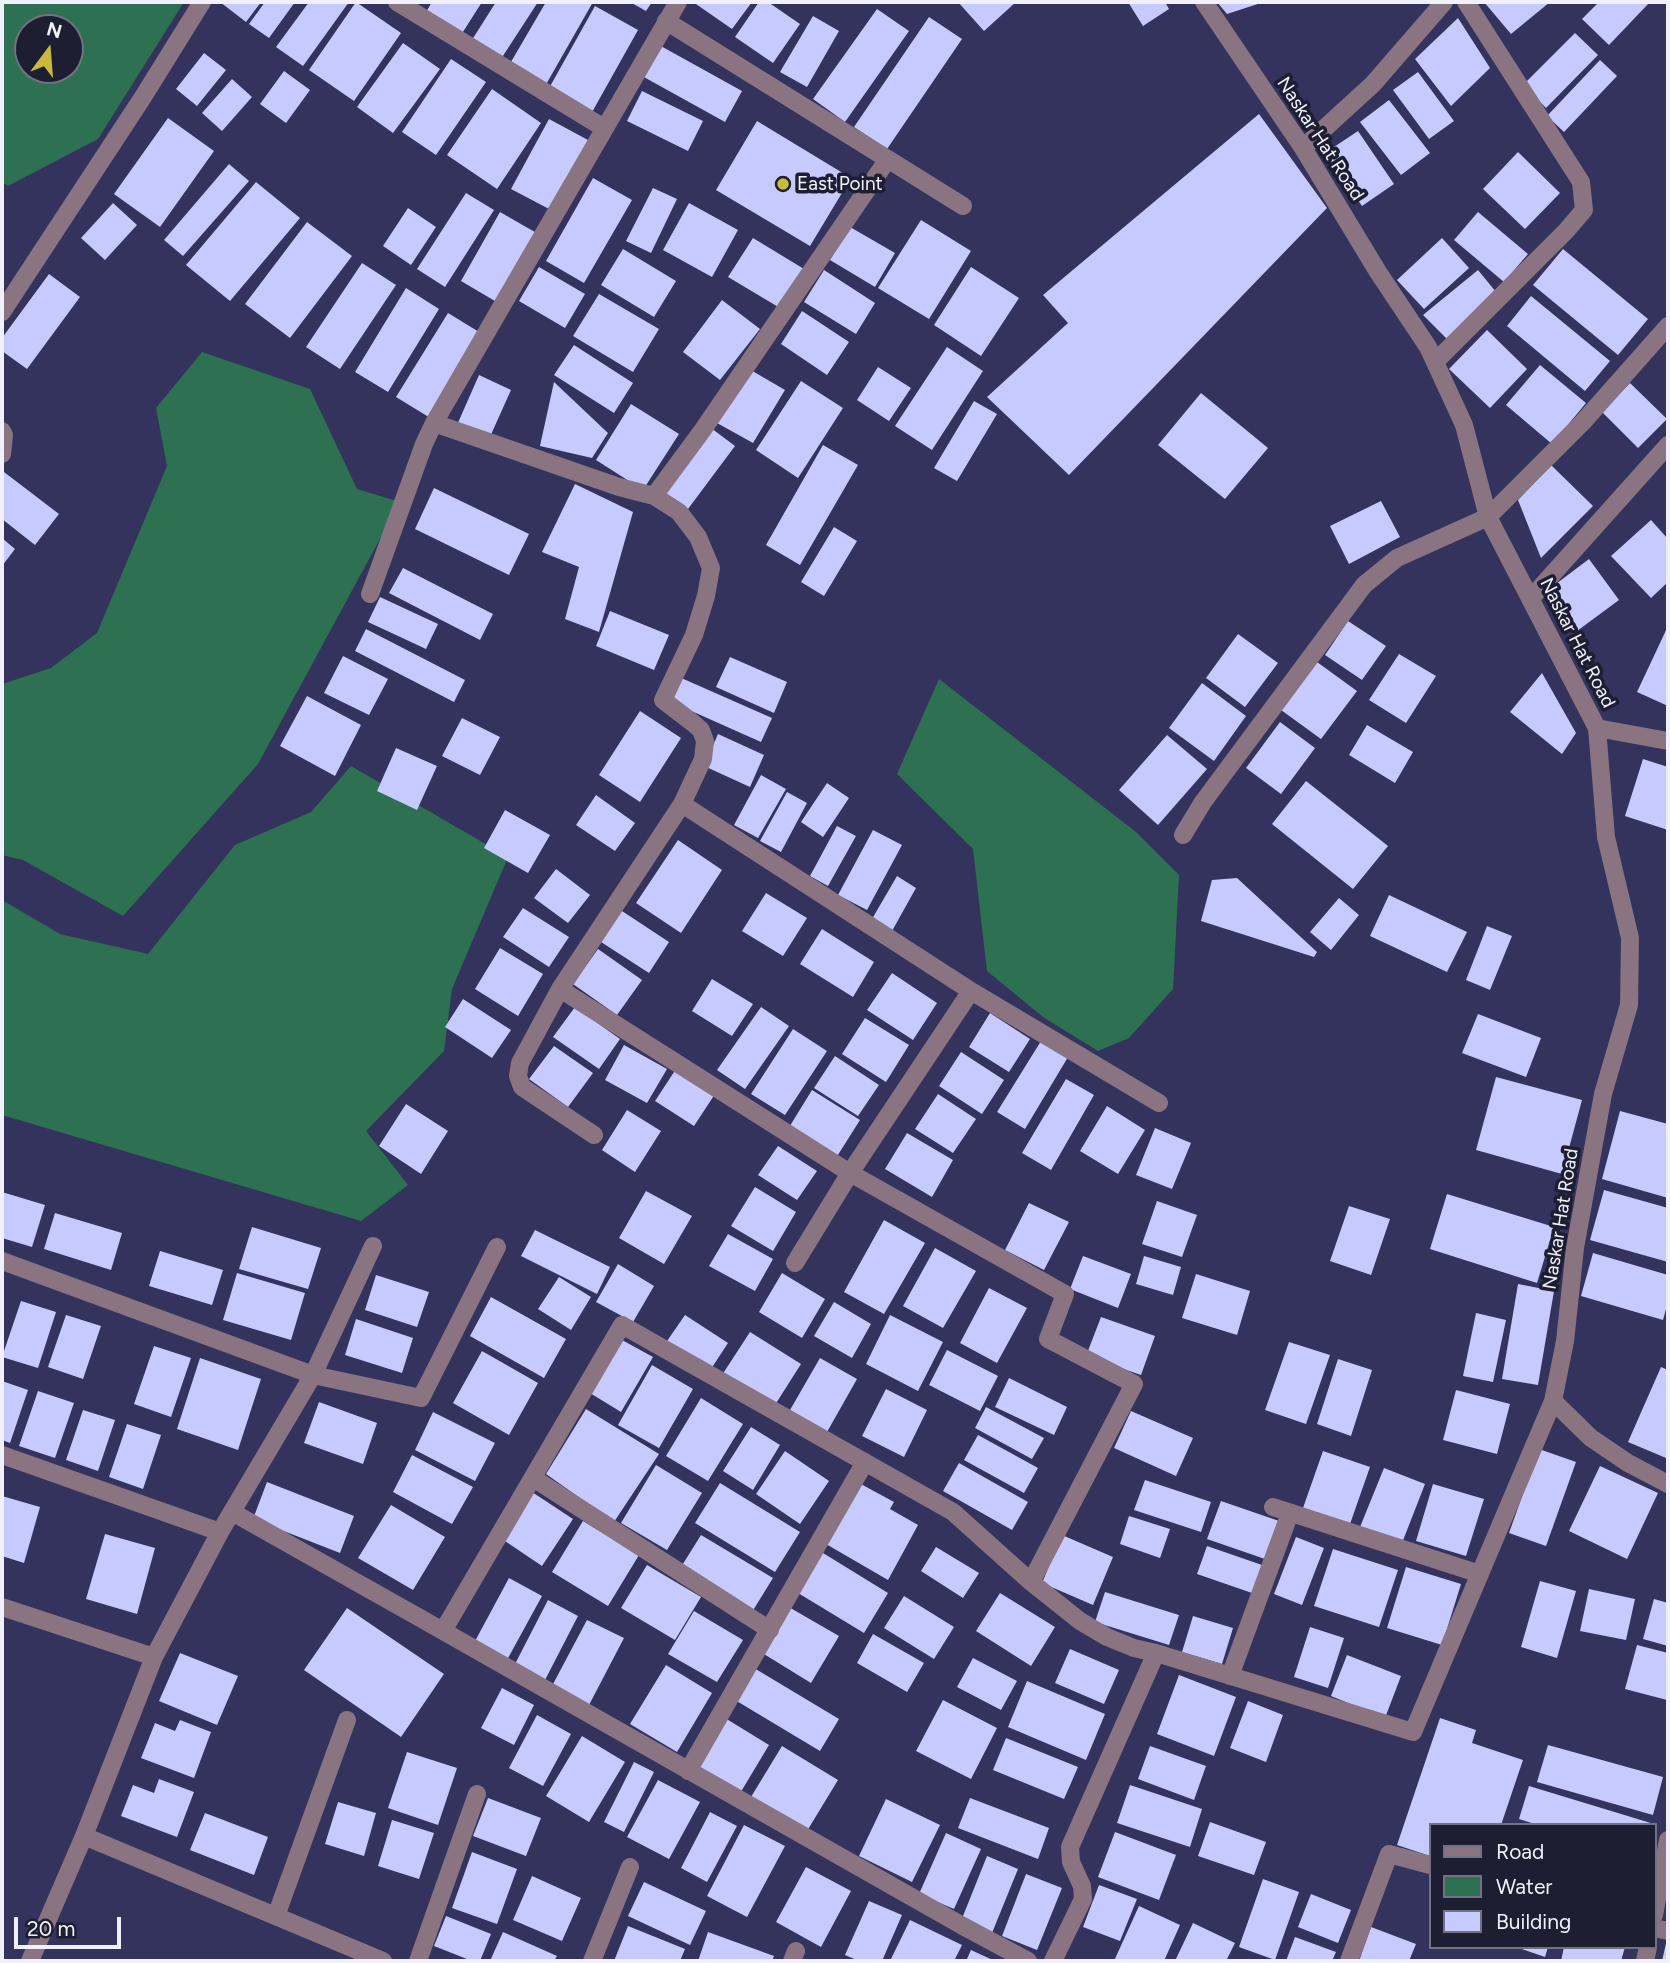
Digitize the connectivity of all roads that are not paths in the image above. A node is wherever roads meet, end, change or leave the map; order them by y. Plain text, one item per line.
1 (202, 2) edge
2 (397, 2) edge
3 (678, 2) edge
4 (1204, 2) edge
5 (1444, 2) edge
6 (1465, 2) edge
7 (666, 21) junction
8 (604, 128) junction
9 (1303, 148) junction
10 (888, 159) junction
11 (963, 206) dead end
12 (2, 312) edge
13 (1668, 327) edge
14 (1435, 362) junction
15 (434, 424) junction
16 (2, 431) edge
17 (1668, 445) edge
18 (2, 454) edge
19 (654, 496) junction
20 (1488, 517) junction
21 (370, 594) dead end
22 (1531, 598) junction
23 (1597, 728) junction
24 (1668, 741) edge
25 (682, 804) junction
26 (1183, 835) dead end
27 (560, 989) junction
28 (971, 991) junction
29 (1159, 1103) dead end
30 (594, 1135) dead end
31 (850, 1172) junction
32 (373, 1246) dead end
33 (497, 1247) dead end
34 (2, 1261) edge
35 (795, 1263) dead end
36 (313, 1375) junction
37 (1553, 1401) junction
38 (2, 1455) edge
39 (865, 1462) junction
40 (533, 1478) junction
41 (1668, 1484) edge
42 (232, 1512) junction
43 (220, 1532) junction
44 (1480, 1574) junction
45 (1031, 1582) junction
46 (2, 1607) edge
47 (769, 1630) junction
48 (443, 1631) junction
49 (1156, 1653) junction
50 (155, 1657) junction
51 (1230, 1676) junction
52 (348, 1720) dead end
53 (688, 1771) junction
54 (477, 1794) dead end
55 (84, 1836) junction
56 (1668, 1840) edge
57 (1428, 1864) edge
58 (630, 1867) dead end
59 (1656, 1904) edge
60 (276, 1916) junction
61 (30, 1961) edge
62 (383, 1961) edge
63 (418, 1961) edge
64 (592, 1961) edge
65 (1028, 1961) edge
66 (1053, 1961) edge
67 (1349, 1961) edge

1 - 12 street
2 - 8 street
3 - 7 street
4 - 9 street, Naskar Hat Road
5 - 9 street
6 - 14 street
7 - 8 street
7 - 10 street
8 - 15 street
9 - 14 street, Naskar Hat Road
10 - 11 street
10 - 19 street
13 - 20 street
14 - 20 street, Naskar Hat Road
15 - 19 street
15 - 21 street
16 - 18 street
17 - 22 street
19 - 25 street
20 - 22 street, Naskar Hat Road
20 - 26 street
22 - 23 street, Naskar Hat Road
23 - 24 street
23 - 37 street, Naskar Hat Road
25 - 27 street
25 - 28 street
27 - 30 street
27 - 31 street
28 - 29 street
28 - 31 street
31 - 35 street
31 - 45 street
32 - 36 street
33 - 36 street
34 - 36 street
36 - 42 street
37 - 41 street
37 - 44 street, Naskar Hat Road
38 - 43 street
39 - 40 street
39 - 45 street
39 - 47 street
40 - 47 street
40 - 48 street
42 - 43 street
42 - 48 street
43 - 50 street
44 - 51 street, Naskar Hat Road
44 - 51 street
45 - 49 street
46 - 50 street
47 - 53 street
48 - 53 street
49 - 51 street
49 - 66 street
50 - 55 street
52 - 60 street
53 - 65 street
54 - 63 street
55 - 60 street
55 - 61 street
56 - 59 street
57 - 67 street
58 - 64 street
60 - 62 street

